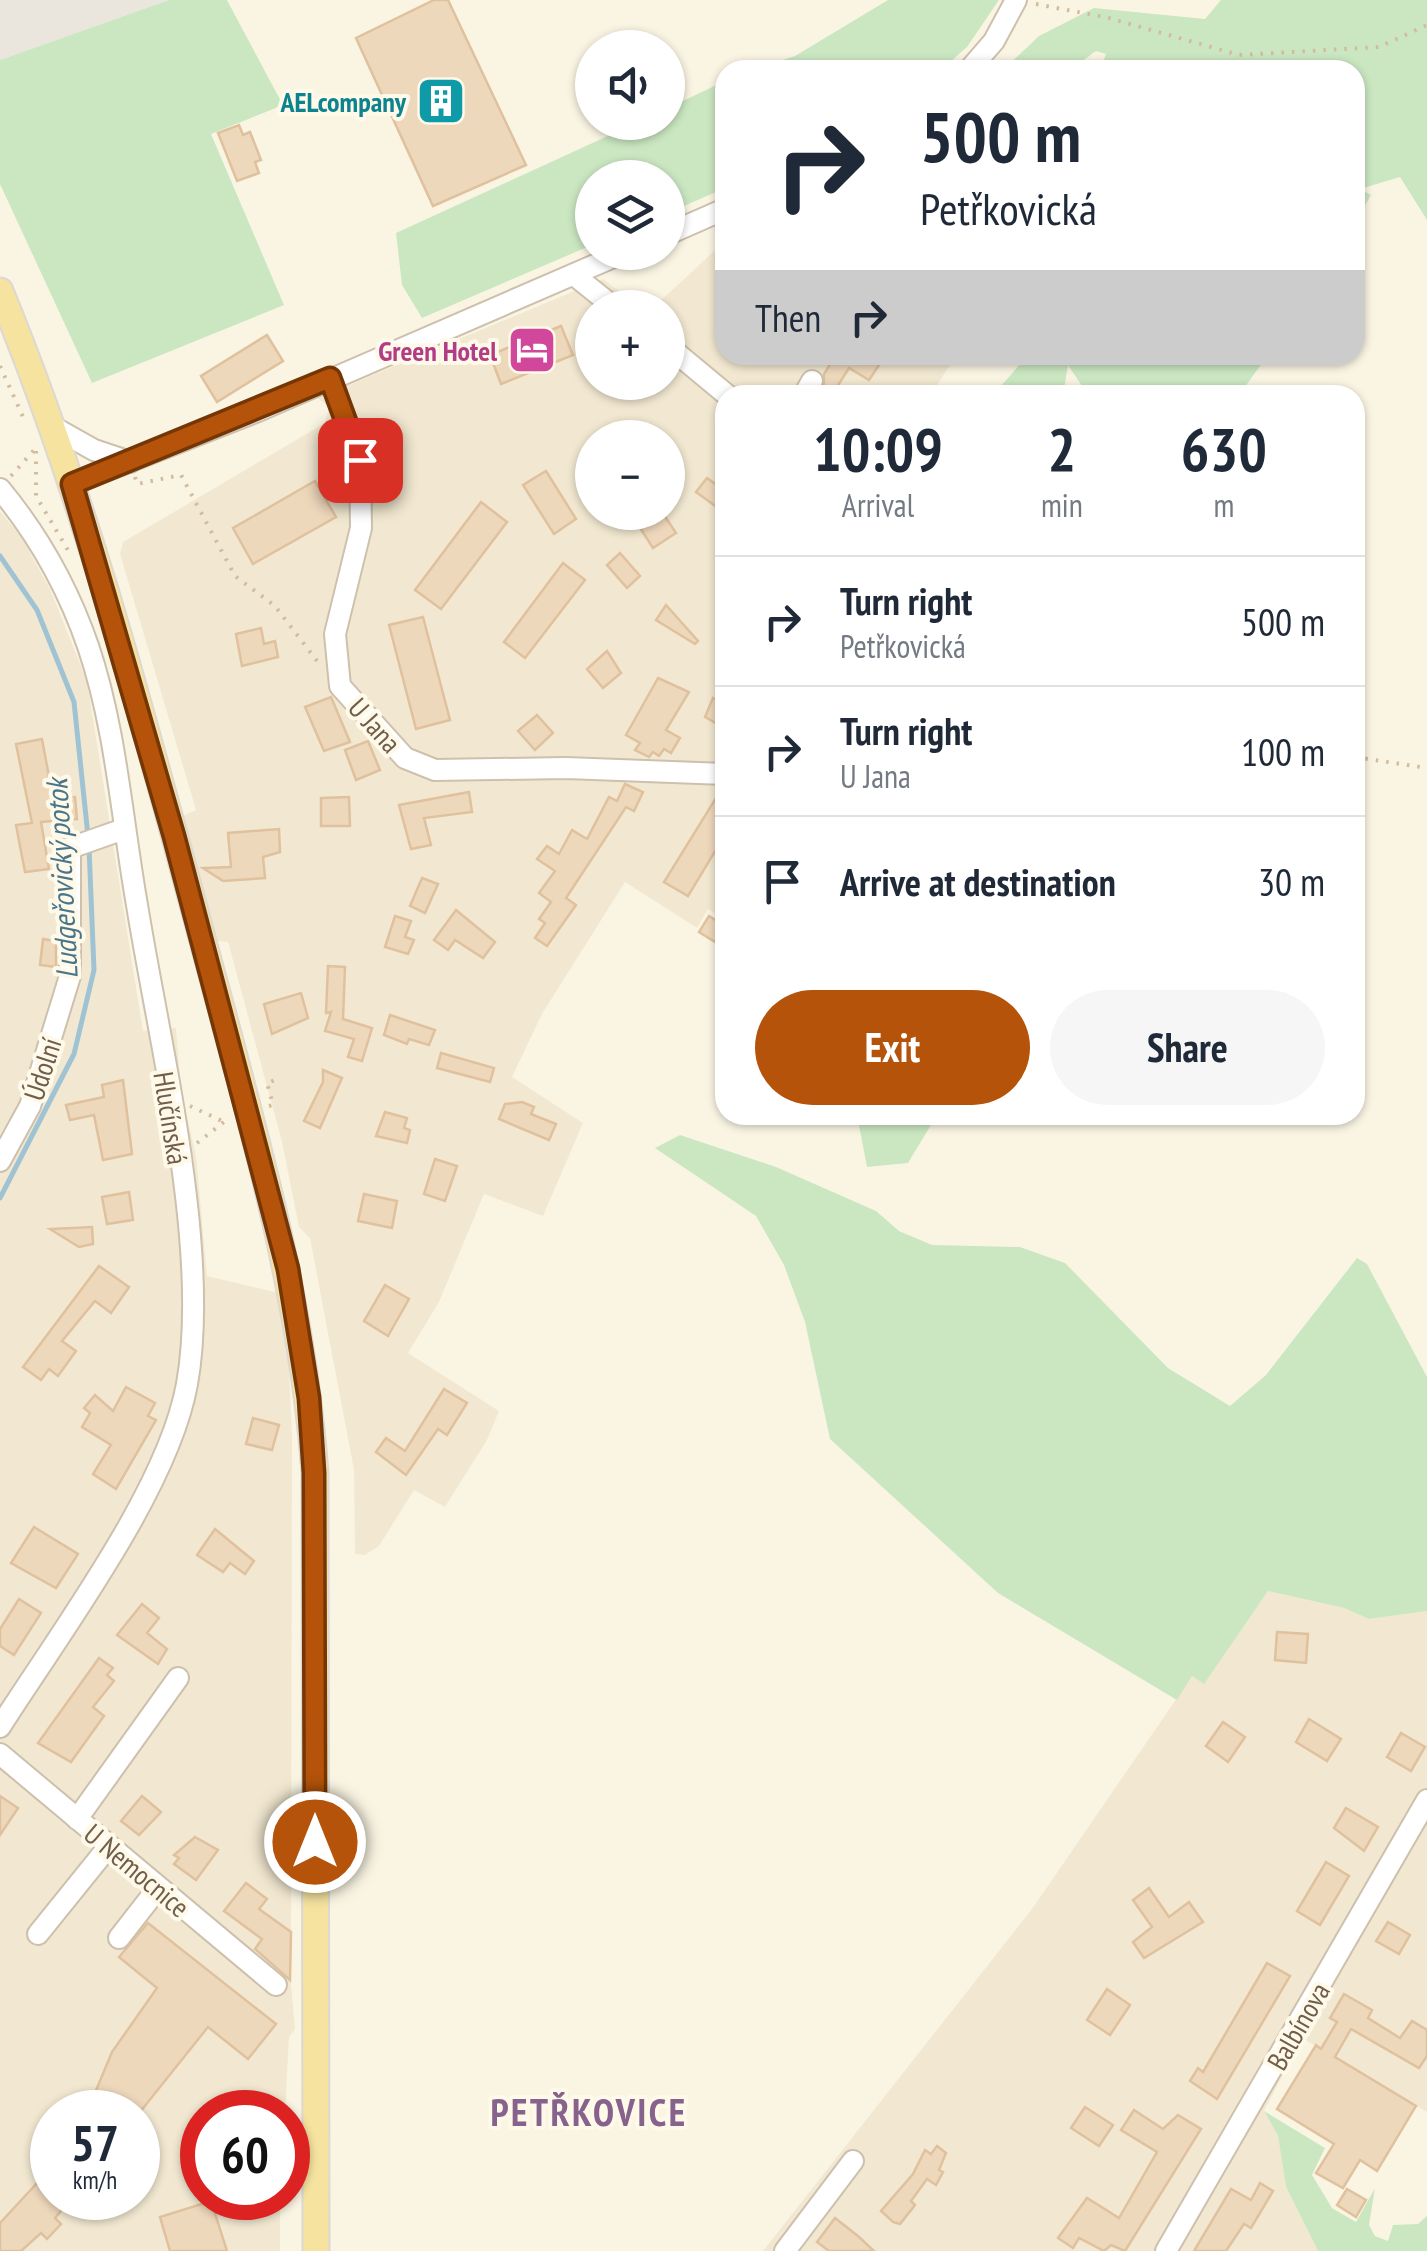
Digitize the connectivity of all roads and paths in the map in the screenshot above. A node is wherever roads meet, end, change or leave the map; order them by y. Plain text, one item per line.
1 (1016, 0) edge
2 (1427, 25) edge
3 (982, 60) edge
4 (715, 213) edge
5 (685, 227) edge
6 (585, 270) edge
7 (574, 275) junction
8 (592, 290) edge
9 (0, 291) edge
10 (685, 360) edge
11 (0, 366) edge
12 (330, 378) junction
13 (715, 386) edge
14 (26, 421) dead end
15 (52, 427) junction
16 (130, 462) junction
17 (72, 484) junction
18 (0, 487) edge
19 (71, 555) dead end
20 (340, 686) junction
21 (1365, 759) edge
22 (1427, 768) edge
23 (715, 774) edge
24 (124, 829) junction
25 (275, 1080) dead end
26 (168, 1096) junction
27 (265, 1108) dead end
28 (235, 1116) dead end
29 (222, 1121) junction
30 (178, 1159) junction
31 (0, 1162) edge
32 (178, 1678) dead end
33 (0, 1727) edge
34 (0, 1754) edge
35 (1427, 1800) edge
36 (77, 1818) junction
37 (108, 1846) junction
38 (158, 1888) junction
39 (38, 1934) dead end
40 (118, 1938) dead end
41 (276, 1985) dead end
42 (853, 2162) dead end
43 (316, 2251) edge
44 (785, 2251) edge
45 (1166, 2251) edge

1 - 2 path
1 - 3 street
4 - 5 street
6 - 7 street
7 - 8 street
7 - 12 street
9 - 15 main road
10 - 13 street
11 - 14 path
12 - 16 street
12 - 20 street, U Jana
15 - 16 street
15 - 17 main road
16 - 17 street
16 - 20 path
17 - 43 main road
18 - 19 path
18 - 24 street, Hlučínská
20 - 23 street, U Jana
21 - 22 path
24 - 26 street, Hlučínská
24 - 31 street, Údolní
25 - 27 path
26 - 29 path
26 - 30 street, Hlučínská
28 - 29 path
29 - 30 path
30 - 33 street, Hlučínská
32 - 36 street
34 - 36 street, U Nemocnice
35 - 45 street, Balbínova
36 - 37 street, U Nemocnice
37 - 38 street, U Nemocnice
37 - 39 street
38 - 40 street
38 - 41 street, U Nemocnice
42 - 44 street

